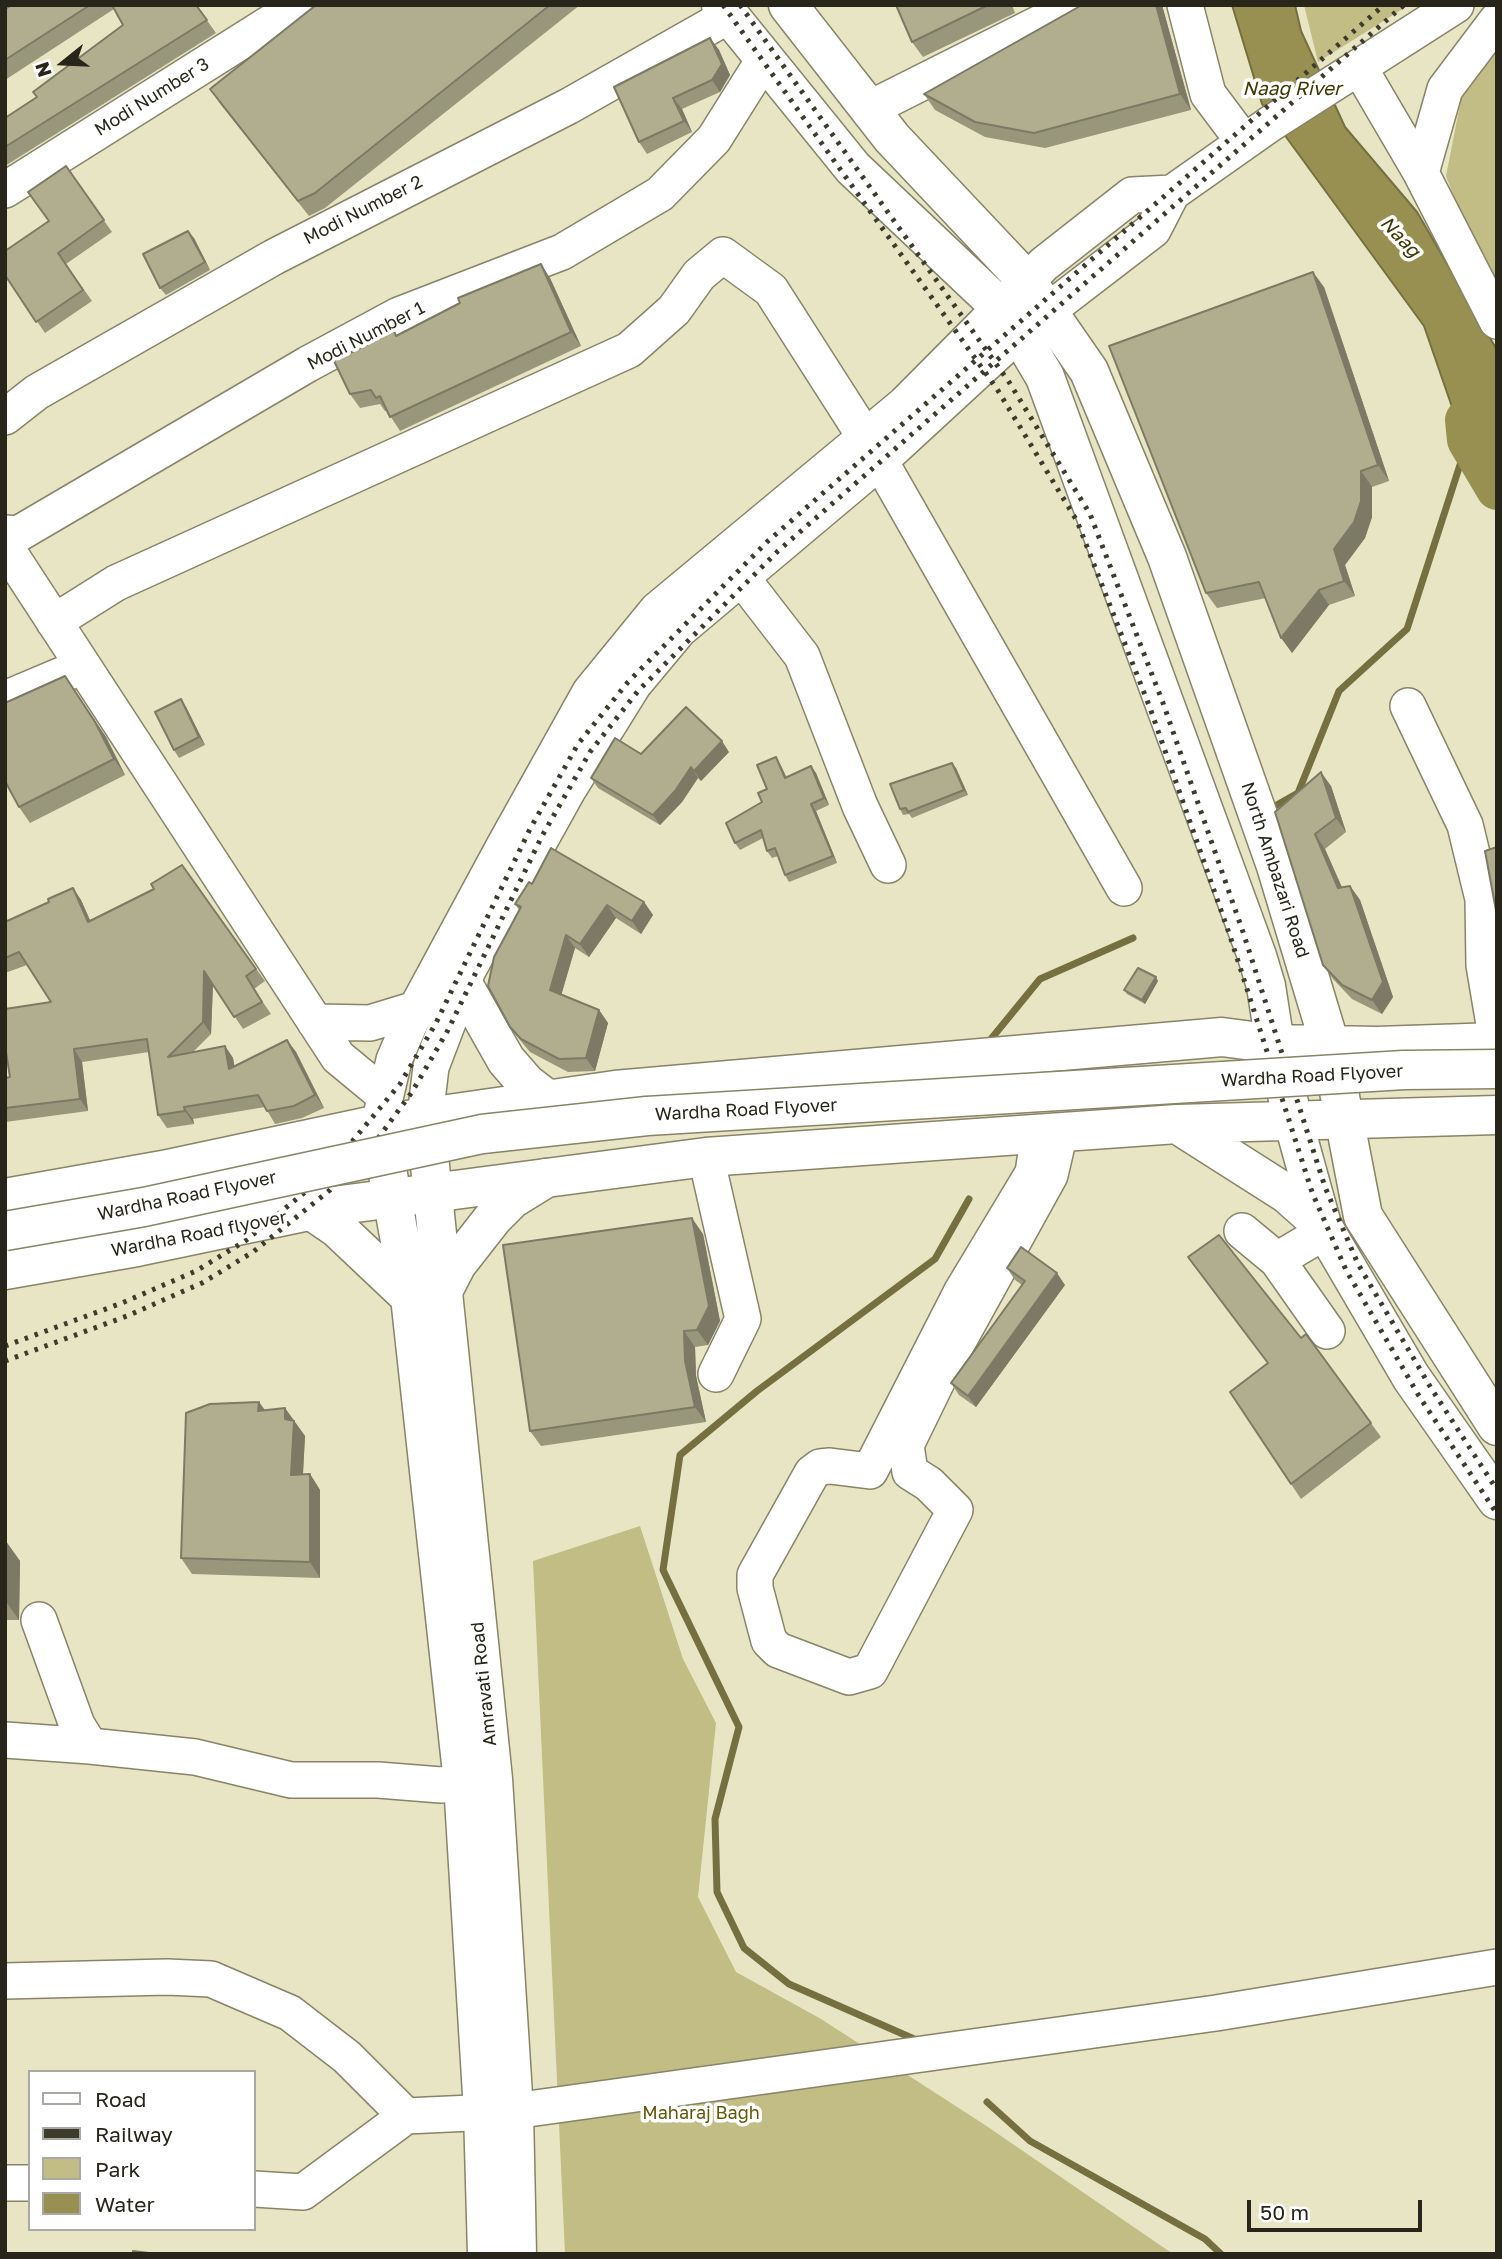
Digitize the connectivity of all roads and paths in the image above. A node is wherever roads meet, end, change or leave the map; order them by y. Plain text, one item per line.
1 (299, 5) edge
2 (788, 5) edge
3 (1076, 5) edge
4 (1185, 5) edge
5 (1456, 5) edge
6 (725, 10) edge
7 (1497, 20) edge
8 (763, 61) junction
9 (1352, 72) junction
10 (869, 109) junction
11 (1257, 133) junction
12 (1421, 173) junction
13 (5, 190) edge
14 (1037, 295) junction
15 (1009, 320) junction
16 (1497, 321) edge
17 (5, 417) edge
18 (873, 449) junction
19 (5, 533) edge
20 (5, 546) edge
21 (741, 578) junction
22 (54, 622) junction
23 (83, 666) junction
24 (5, 699) edge
25 (1408, 706) dead end
26 (888, 865) dead end
27 (1124, 888) dead end
28 (1262, 975) junction
29 (1311, 983) junction
30 (463, 984) junction
31 (416, 1009) junction
32 (315, 1022) junction
33 (1222, 1037) junction
34 (1497, 1042) edge
35 (1275, 1044) junction
36 (1330, 1045) junction
37 (1377, 1046) junction
38 (1497, 1069) edge
39 (1497, 1093) edge
40 (547, 1099) junction
41 (397, 1114) junction
42 (1497, 1115) edge
43 (1346, 1117) junction
44 (1293, 1120) junction
45 (1177, 1124) junction
46 (1050, 1132) junction
47 (706, 1157) junction
48 (546, 1178) junction
49 (432, 1193) junction
50 (5, 1198) edge
51 (393, 1198) junction
52 (312, 1211) junction
53 (1324, 1228) junction
54 (5, 1231) edge
55 (1242, 1231) dead end
56 (5, 1250) edge
57 (1277, 1260) junction
58 (5, 1270) edge
59 (426, 1294) junction
60 (1327, 1331) dead end
61 (716, 1374) dead end
62 (1497, 1426) edge
63 (870, 1471) junction
64 (910, 1472) junction
65 (1497, 1500) edge
66 (38, 1620) dead end
67 (5, 1740) edge
68 (90, 1746) junction
69 (478, 1781) junction
70 (1497, 1967) edge
71 (5, 1981) edge
72 (499, 2111) junction
73 (406, 2116) junction
74 (5, 2183) edge
75 (28, 2183) edge
76 (256, 2189) edge
77 (486, 2254) edge
78 (517, 2254) edge

1 - 13 street, Modi Number 3
2 - 10 main road, North Ambazari Road
3 - 10 street
4 - 11 street
5 - 9 street
6 - 8 main road
6 - 17 street, Modi Number 2
7 - 12 street
8 - 15 main road
8 - 19 street, Modi Number 1
9 - 11 street
9 - 12 street
10 - 14 main road, North Ambazari Road
11 - 14 street
12 - 16 street
14 - 15 street
14 - 29 main road, North Ambazari Road
15 - 18 street
15 - 28 main road
18 - 21 street
18 - 22 street
18 - 27 street
18 - 31 street
20 - 22 street
21 - 26 street
21 - 30 street
22 - 23 street
23 - 24 street
23 - 32 street
25 - 34 street
28 - 33 main road
28 - 35 main road
29 - 36 main road, North Ambazari Road
29 - 37 main road
30 - 40 main road
30 - 41 street
31 - 32 street
31 - 41 street
32 - 41 street
33 - 35 main road
33 - 40 main road
34 - 37 main road
35 - 36 main road
35 - 44 main road
36 - 37 main road
36 - 43 main road, North Ambazari Road
38 - 54 main road, Wardha Road Flyover, bridge
39 - 56 main road, Wardha Road Flyover
40 - 41 main road
41 - 49 main road, Amravati Road
41 - 50 main road
41 - 51 main road, Amravati Road
42 - 43 main road, Wardha Road flyover
43 - 44 main road, Wardha Road flyover
43 - 62 main road, North Ambazari Road
44 - 45 main road, Wardha Road flyover
44 - 53 main road
45 - 46 main road, Wardha Road flyover
45 - 53 main road
46 - 47 main road, Wardha Road flyover
46 - 63 street
46 - 64 street
47 - 48 main road, Wardha Road flyover
47 - 61 street
48 - 49 main road, Wardha Road flyover
48 - 59 main road
49 - 51 main road, Wardha Road flyover
49 - 59 main road, Amravati Road
51 - 52 main road, Wardha Road flyover
51 - 59 main road, Amravati Road
52 - 58 main road, Wardha Road flyover
52 - 59 main road
53 - 57 street
53 - 65 main road
55 - 57 street
57 - 60 street
59 - 69 main road, Amravati Road
63 - 64 street
63 - 64 street
66 - 68 street
67 - 68 street
68 - 69 street
69 - 72 main road, Amravati Road
70 - 72 street
71 - 73 street
72 - 73 street
72 - 77 main road, Amravati Road
72 - 78 main road, Amravati Road
73 - 76 street
74 - 75 street

